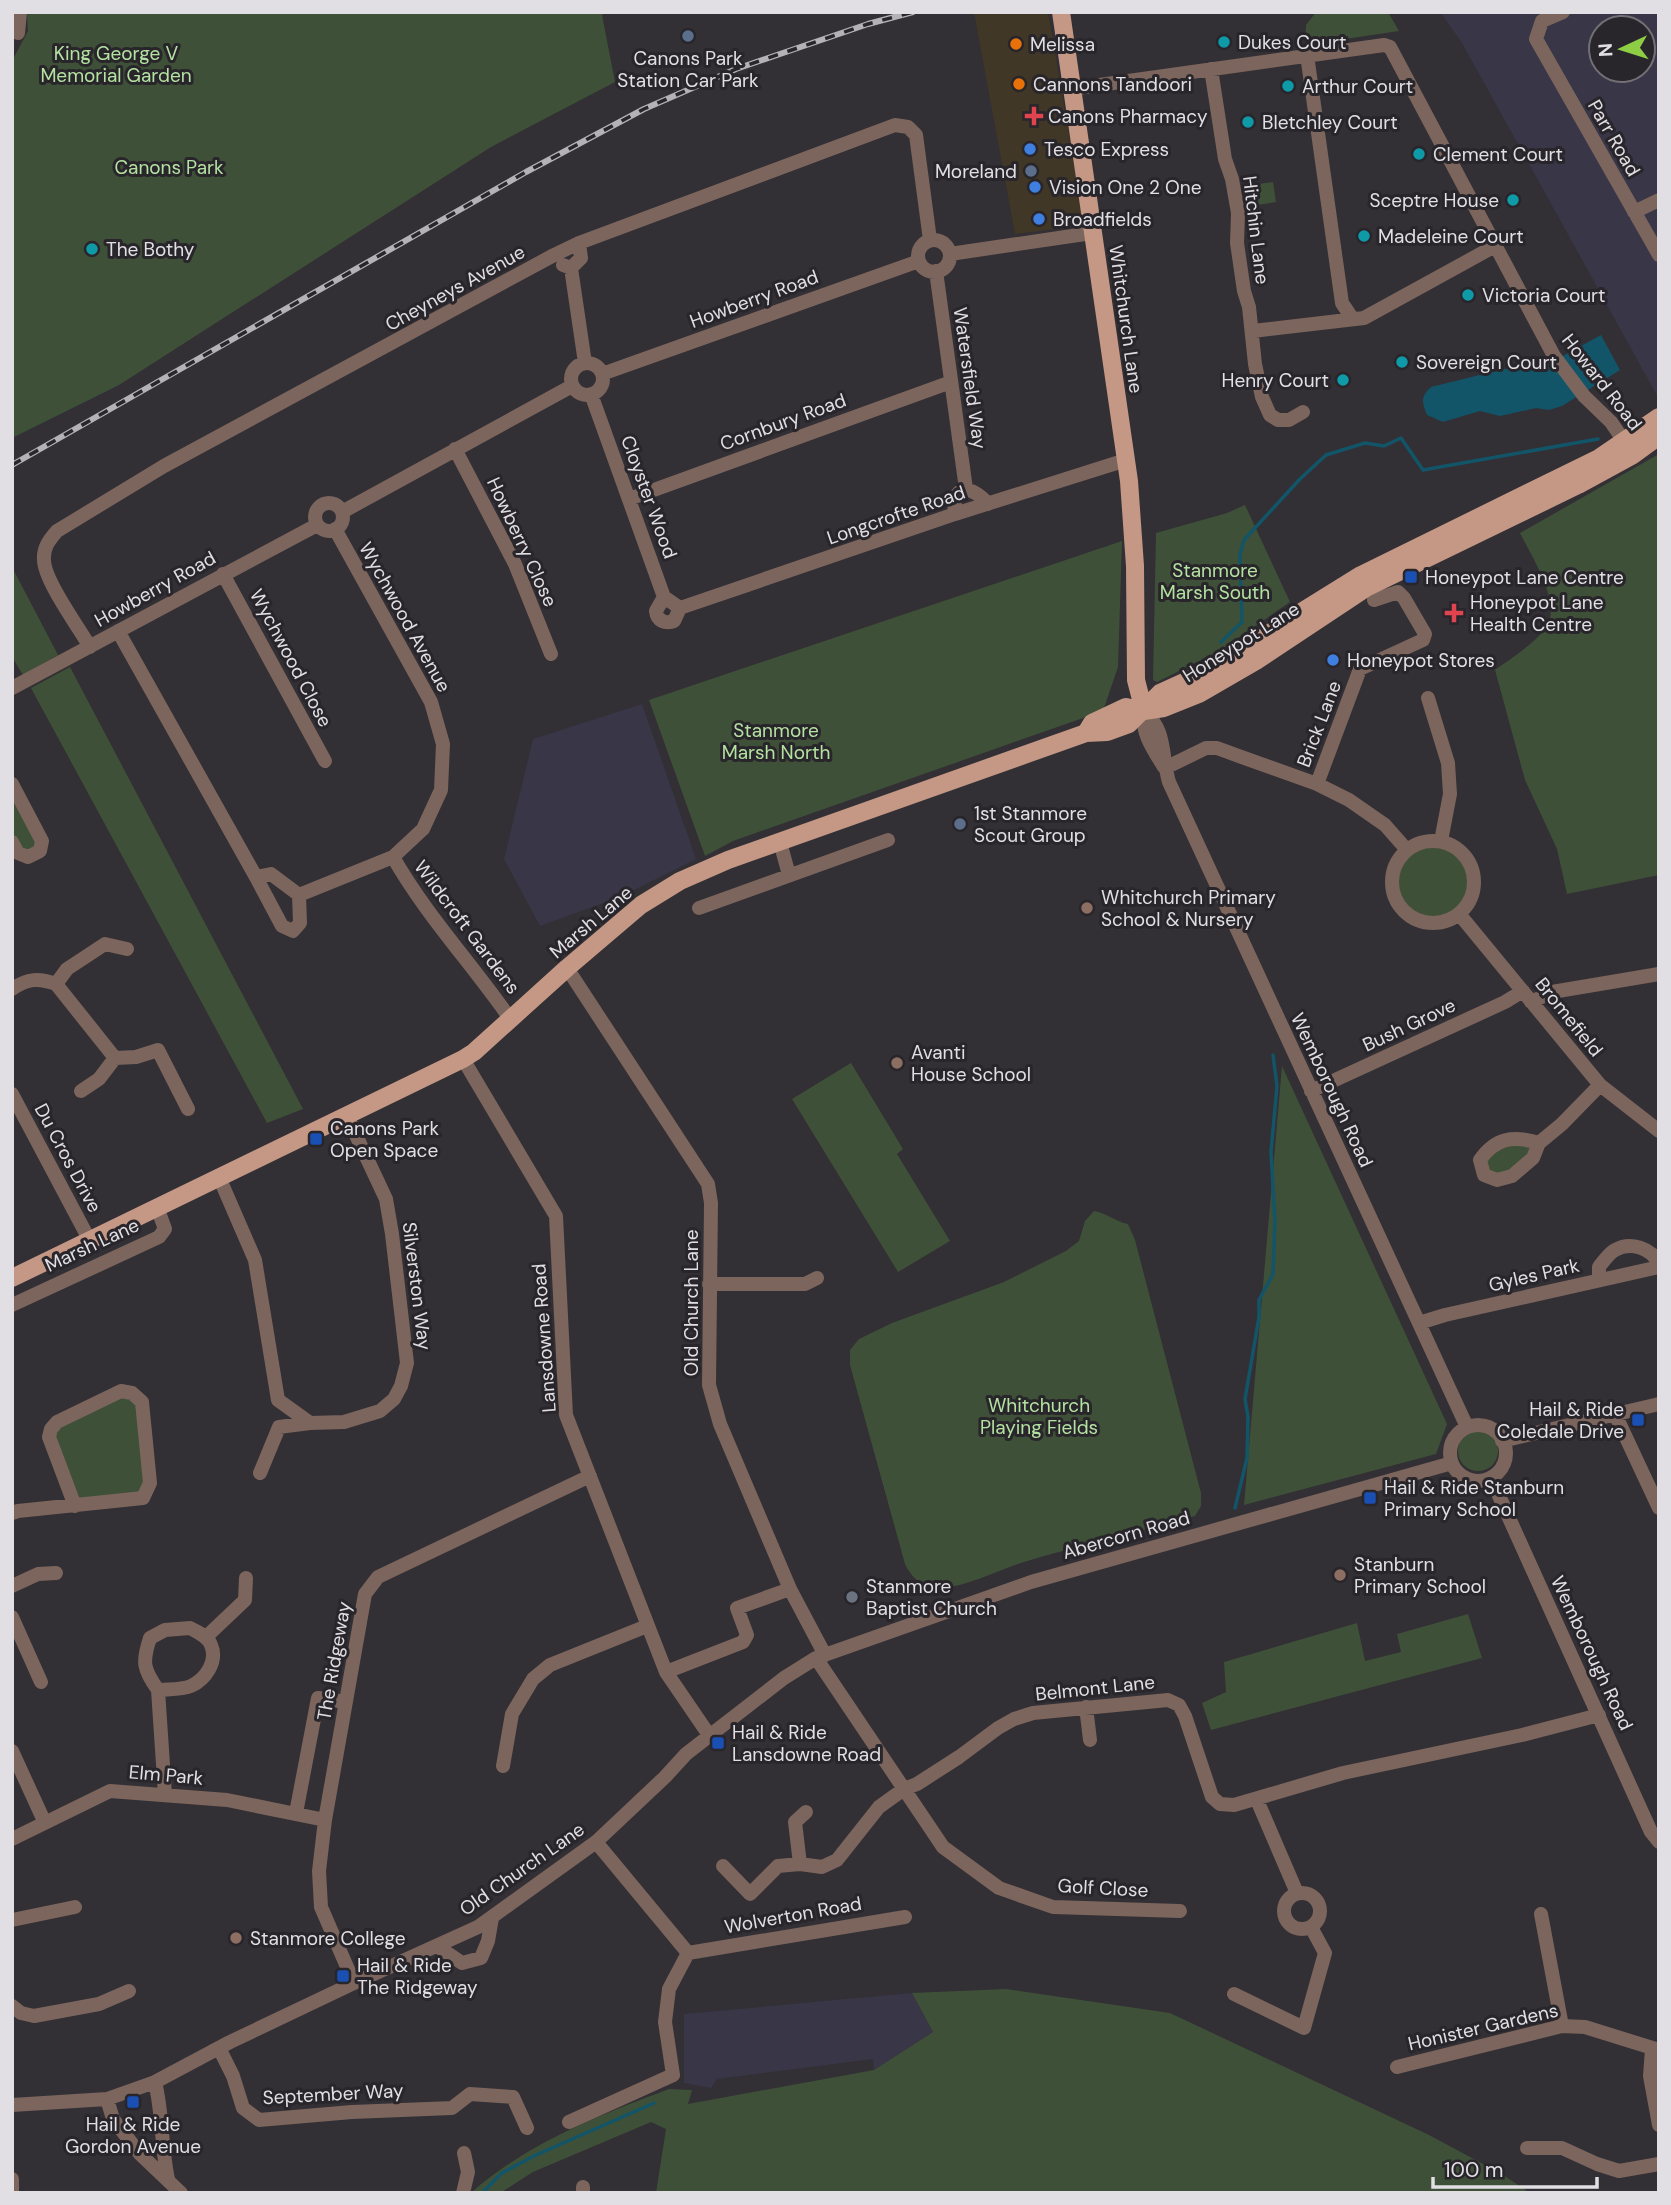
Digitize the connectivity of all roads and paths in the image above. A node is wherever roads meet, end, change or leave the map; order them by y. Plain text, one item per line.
1 (20, 12) edge
2 (1061, 12) edge
3 (1563, 12) edge
4 (18, 33) dead end
5 (1307, 55) junction
6 (1211, 69) junction
7 (1071, 89) junction
8 (1659, 200) edge
9 (1634, 212) junction
10 (1092, 233) junction
11 (930, 240) junction
12 (579, 243) junction
13 (1495, 246) junction
14 (950, 254) junction
15 (554, 255) junction
16 (1659, 255) edge
17 (919, 261) junction
18 (571, 268) junction
19 (936, 271) junction
20 (1352, 318) junction
21 (1253, 331) junction
22 (585, 363) junction
23 (601, 373) junction
24 (951, 382) junction
25 (572, 386) junction
26 (591, 394) junction
27 (1303, 412) dead end
28 (1659, 417) edge
29 (1659, 436) edge
30 (1629, 448) junction
31 (455, 449) junction
32 (1126, 460) junction
33 (966, 489) junction
34 (629, 499) junction
35 (988, 504) junction
36 (342, 512) junction
37 (955, 514) junction
38 (317, 524) junction
39 (335, 529) junction
40 (223, 574) junction
41 (664, 597) junction
42 (1374, 600) dead end
43 (680, 608) junction
44 (118, 631) junction
45 (90, 648) junction
46 (551, 654) dead end
47 (12, 688) edge
48 (1428, 698) dead end
49 (1143, 711) junction
50 (325, 761) dead end
51 (1165, 768) junction
52 (12, 784) edge
53 (1317, 784) junction
54 (888, 840) dead end
55 (1441, 841) junction
56 (12, 842) edge
57 (780, 842) junction
58 (1407, 850) junction
59 (393, 858) junction
60 (789, 875) junction
61 (256, 877) junction
62 (299, 895) junction
63 (699, 908) dead end
64 (1460, 915) junction
65 (127, 949) dead end
66 (567, 968) junction
67 (1659, 974) edge
68 (56, 984) junction
69 (12, 989) edge
70 (1527, 997) junction
71 (511, 1020) junction
72 (115, 1058) junction
73 (463, 1059) junction
74 (1600, 1085) junction
75 (81, 1091) dead end
76 (1311, 1091) junction
77 (12, 1094) edge
78 (188, 1109) dead end
79 (347, 1116) junction
80 (1659, 1131) edge
81 (1539, 1143) dead end
82 (219, 1177) junction
83 (157, 1207) junction
84 (90, 1241) junction
85 (1659, 1265) edge
86 (12, 1278) edge
87 (817, 1278) dead end
88 (1599, 1280) junction
89 (709, 1284) junction
90 (12, 1305) edge
91 (1419, 1323) junction
92 (278, 1400) junction
93 (1659, 1404) edge
94 (1615, 1414) junction
95 (310, 1423) junction
96 (279, 1427) junction
97 (1467, 1427) junction
98 (1502, 1441) junction
99 (1452, 1463) junction
100 (260, 1473) dead end
101 (590, 1476) junction
102 (1491, 1478) junction
103 (75, 1506) junction
104 (1659, 1508) edge
105 (12, 1513) edge
106 (56, 1573) dead end
107 (246, 1578) dead end
108 (12, 1586) edge
109 (790, 1590) junction
110 (12, 1617) edge
111 (648, 1626) junction
112 (206, 1637) junction
113 (821, 1657) junction
114 (666, 1672) junction
115 (41, 1682) dead end
116 (158, 1690) junction
117 (346, 1702) junction
118 (1086, 1707) junction
119 (1599, 1715) junction
120 (709, 1735) junction
121 (1090, 1741) dead end
122 (12, 1751) edge
123 (503, 1766) dead end
124 (904, 1789) junction
125 (165, 1794) junction
126 (1257, 1800) junction
127 (806, 1812) dead end
128 (296, 1813) junction
129 (325, 1820) junction
130 (45, 1822) junction
131 (12, 1839) edge
132 (596, 1842) junction
133 (1659, 1842) edge
134 (800, 1864) junction
135 (723, 1866) dead end
136 (1297, 1893) junction
137 (75, 1907) dead end
138 (1180, 1911) dead end
139 (1541, 1914) dead end
140 (905, 1917) dead end
141 (492, 1918) junction
142 (12, 1920) edge
143 (1311, 1927) junction
144 (437, 1946) junction
145 (688, 1953) junction
146 (354, 1983) junction
147 (130, 1991) dead end
148 (1234, 1994) dead end
149 (12, 2006) edge
150 (1562, 2026) junction
151 (219, 2048) junction
152 (1656, 2050) edge
153 (1397, 2067) dead end
154 (155, 2082) junction
155 (107, 2099) junction
156 (12, 2105) edge
157 (569, 2122) dead end
158 (1659, 2125) edge
159 (527, 2128) dead end
160 (1527, 2148) dead end
161 (464, 2153) dead end
162 (1659, 2164) edge
163 (12, 2179) edge
164 (168, 2179) junction
165 (12, 2193) edge
166 (181, 2193) edge
167 (463, 2193) edge

1 - 4 street
2 - 7 main road, Whitchurch Lane
3 - 9 street, Parr Road
5 - 6 street, Howard Road
5 - 13 street, Howard Road
5 - 20 street
6 - 7 street
6 - 21 street, Hitchin Lane
7 - 10 main road, Whitchurch Lane
8 - 9 street
9 - 16 street, Parr Road
10 - 14 street
10 - 32 main road, Whitchurch Lane
11 - 12 street, Cheyneys Avenue
11 - 14 street
11 - 17 street
12 - 15 street, Cheyneys Avenue
12 - 18 street
13 - 20 street
13 - 30 street, Howard Road
14 - 19 street
15 - 18 street
15 - 45 street, Cheyneys Avenue
17 - 19 street
17 - 23 street, Howberry Road
18 - 22 street
19 - 24 street, Watersfield Way
20 - 21 street
21 - 27 street, Hitchin Lane
22 - 23 street
22 - 25 street
23 - 26 street
24 - 33 street, Watersfield Way
24 - 34 street, Cornbury Road
25 - 26 street
25 - 31 street
26 - 34 street, Cloyster Wood
28 - 30 main road, Honeypot Lane
29 - 30 main road, Honeypot Lane
30 - 49 main road, Honeypot Lane
31 - 36 street
31 - 46 street, Howberry Close
32 - 35 street, Longcrofte Road
32 - 49 main road, Whitchurch Lane
33 - 35 street
33 - 37 street
34 - 41 street, Cloyster Wood
35 - 37 street, Longcrofte Road
36 - 38 street
36 - 39 street
37 - 43 street, Longcrofte Road
38 - 39 street
38 - 40 street, Howberry Road
39 - 59 street, Wychwood Avenue
40 - 44 street, Howberry Road
40 - 50 street, Wychwood Close
41 - 43 street
41 - 43 street, Longcrofte Road
42 - 53 street, Brick Lane
44 - 45 street, Howberry Road
44 - 61 street
45 - 47 street, Howberry Road
48 - 55 street
49 - 51 street, Wemborough Road
49 - 57 main road, Marsh Lane
51 - 53 street
51 - 76 street, Wemborough Road
52 - 56 street
53 - 58 street
54 - 60 street
55 - 58 street
55 - 64 street
57 - 60 street
57 - 66 main road, Marsh Lane
58 - 64 street
59 - 62 street, Wychwood Avenue
59 - 71 street, Wildcroft Gardens
60 - 63 street
61 - 62 street
61 - 62 street
64 - 70 street, Bromefield
65 - 68 street
66 - 71 main road, Marsh Lane
66 - 89 street, Old Church Lane
67 - 70 street, Bush Grove
68 - 69 street
68 - 72 street
70 - 74 street, Bromefield
70 - 76 street, Bush Grove
71 - 73 main road, Marsh Lane
72 - 75 street
72 - 78 street
73 - 79 main road, Marsh Lane
73 - 101 street, Lansdowne Road
74 - 80 street, Bromefield
74 - 81 street
76 - 91 street, Wemborough Road
77 - 84 street, Du Cros Drive
79 - 82 main road, Marsh Lane
79 - 95 street, Silverston Way
82 - 83 main road, Marsh Lane
82 - 92 street
83 - 84 main road, Marsh Lane
83 - 90 street, Marsh Lane
84 - 86 main road, Marsh Lane
85 - 88 street, Gyles Park
85 - 88 street
87 - 89 street
88 - 91 street, Gyles Park
89 - 109 street, Old Church Lane
91 - 97 street, Wemborough Road
92 - 95 street
92 - 96 street
93 - 94 street
94 - 98 street
94 - 104 street
95 - 96 street, Silverston Way
96 - 100 street
97 - 98 street
97 - 99 street
98 - 102 street
99 - 102 street
99 - 113 street, Abercorn Road
101 - 111 street, Lansdowne Road
101 - 117 street, The Ridgeway
102 - 119 street, Wemborough Road
103 - 103 street
103 - 105 street
106 - 108 street
107 - 112 street
109 - 113 street, Old Church Lane
109 - 114 street
110 - 115 street
111 - 114 street, Lansdowne Road
111 - 123 street
112 - 116 street
112 - 116 street
113 - 120 street, Old Church Lane
113 - 124 street
114 - 120 street, Lansdowne Road
116 - 125 street
117 - 128 street
117 - 129 street, The Ridgeway
118 - 121 street
118 - 124 street, Belmont Lane
118 - 126 street, Belmont Lane
119 - 126 street, Belmont Lane
119 - 133 street, Wemborough Road
120 - 132 street, Old Church Lane
122 - 130 street
124 - 134 street, Belmont Lane
124 - 138 street, Golf Close
125 - 128 street, Elm Park
125 - 130 street, Elm Park
126 - 136 street
127 - 134 street
128 - 129 street, Elm Park
129 - 146 street, The Ridgeway
130 - 131 street, Elm Park
132 - 141 street, Old Church Lane
132 - 145 street
134 - 135 street, Belmont Lane
136 - 143 street
136 - 143 street
137 - 142 street
139 - 150 street
140 - 145 street, Wolverton Road
141 - 144 street, Old Church Lane
141 - 144 street
143 - 148 street
144 - 146 street, Old Church Lane
145 - 157 street
146 - 151 street, Old Church Lane
147 - 149 street
150 - 152 street, Honister Gardens
150 - 153 street, Honister Gardens
151 - 154 street, Old Church Lane
151 - 159 street, September Way
152 - 158 street
154 - 155 street, Old Church Lane
154 - 164 street
155 - 156 street, Old Church Lane
155 - 164 street
160 - 162 street
161 - 167 street
163 - 165 street
164 - 166 street

